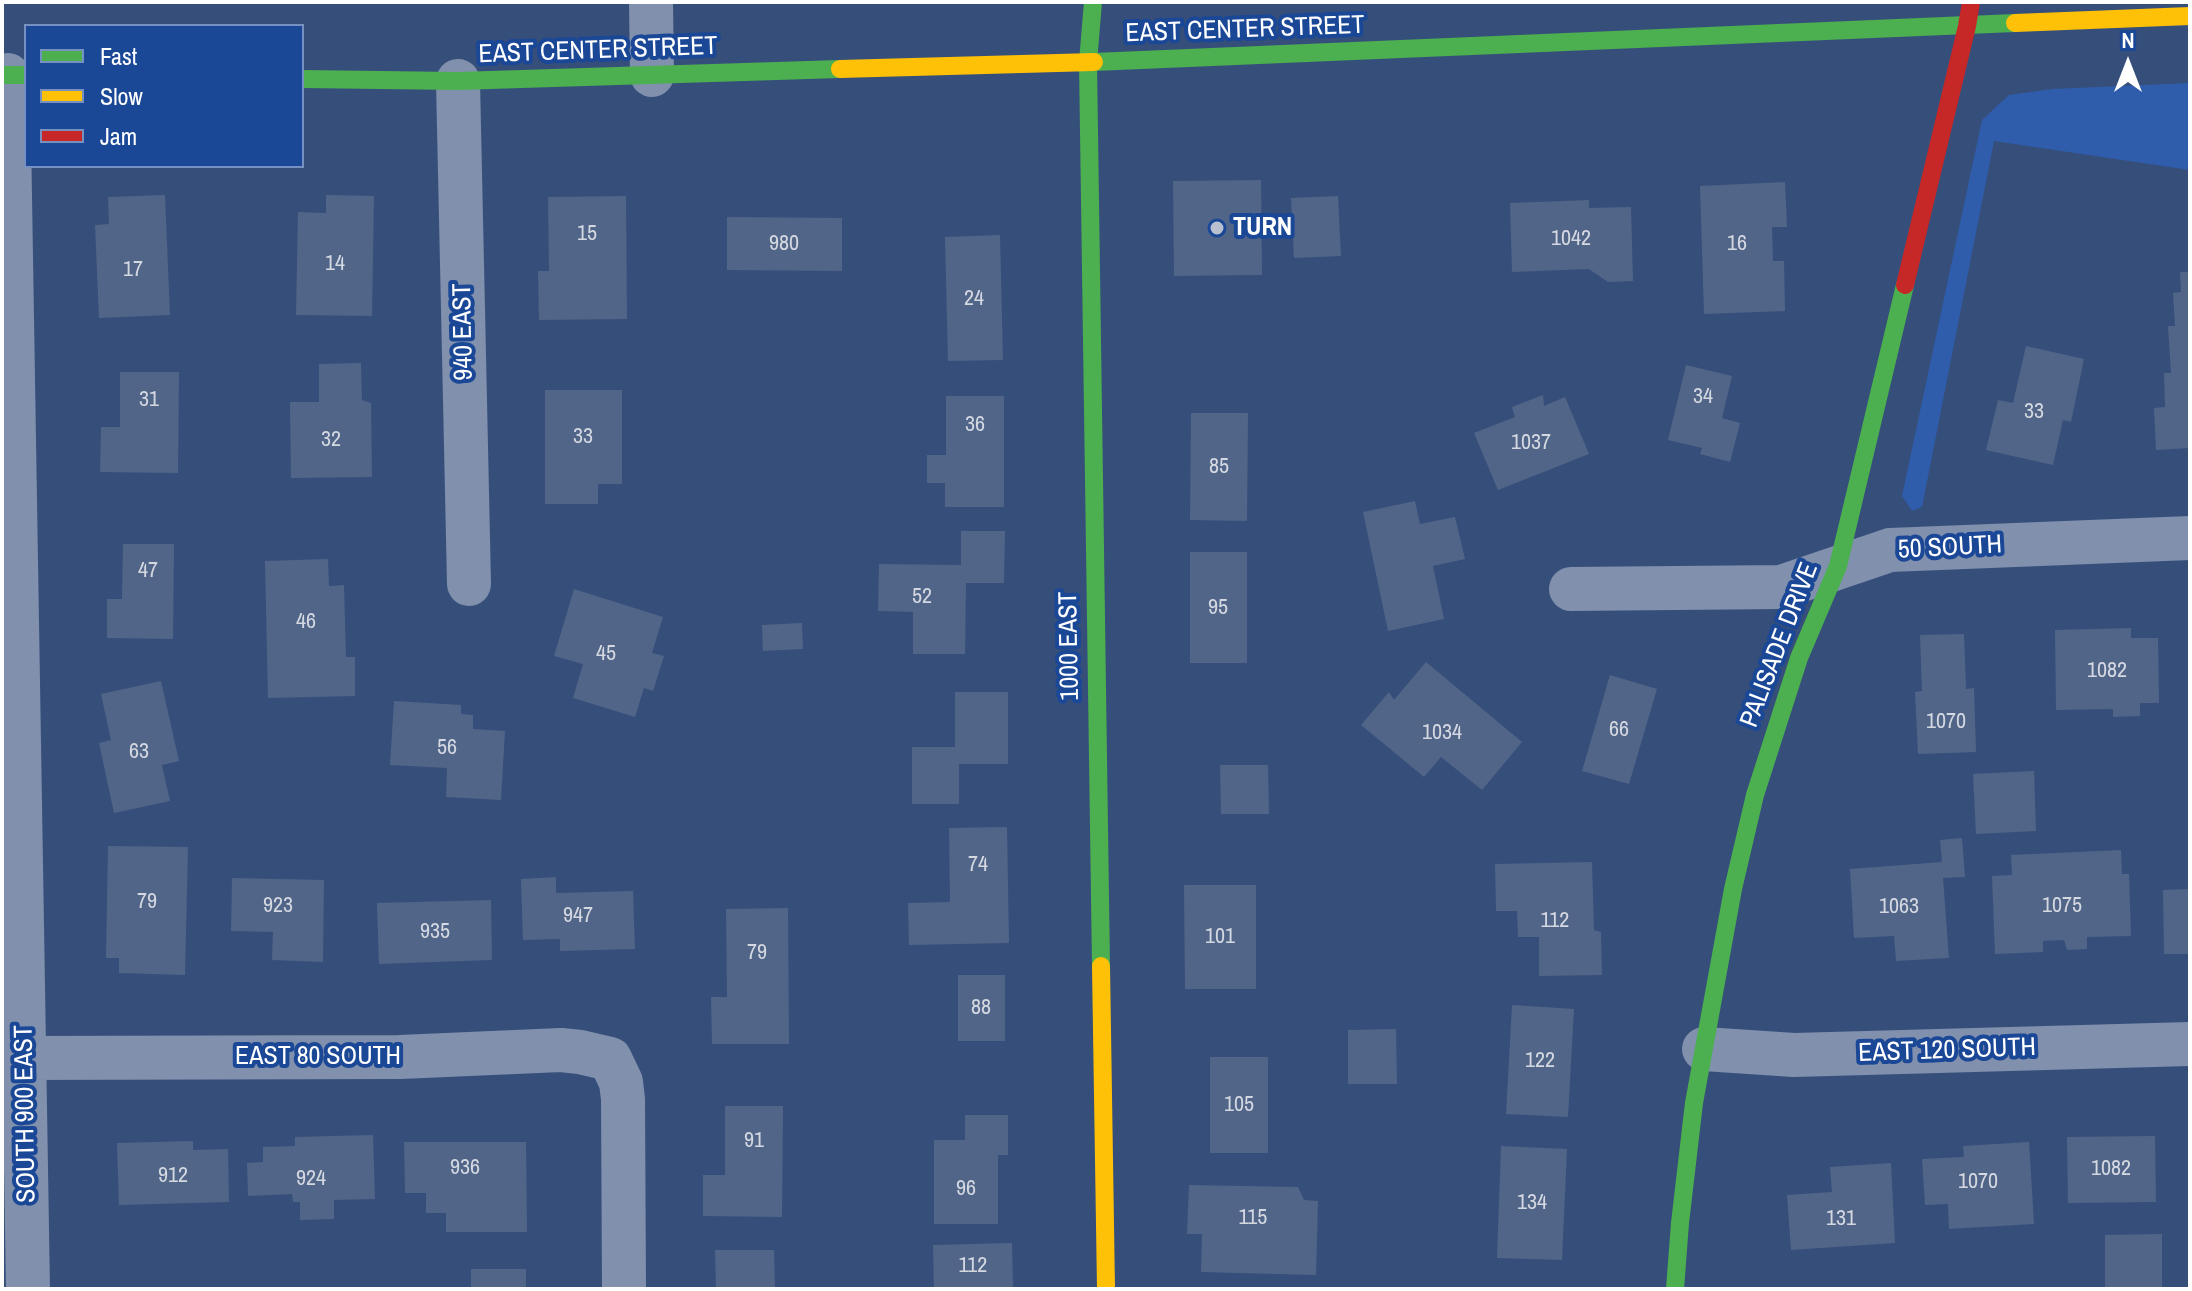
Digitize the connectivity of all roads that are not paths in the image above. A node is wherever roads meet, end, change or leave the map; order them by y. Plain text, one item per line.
1 (651, 2) edge
2 (1093, 2) edge
3 (1971, 2) edge
4 (2190, 16) edge
5 (1967, 26) junction
6 (1088, 62) junction
7 (12, 75) edge
8 (652, 75) junction
9 (304, 79) edge
10 (458, 81) junction
11 (2190, 538) edge
12 (1838, 566) junction
13 (469, 584) dead end
14 (1571, 589) dead end
15 (2190, 1044) edge
16 (1704, 1049) junction
17 (25, 1058) junction
18 (28, 1289) edge
19 (624, 1289) edge
20 (1106, 1289) edge
21 (1675, 1289) edge

1 - 8 street
2 - 6 street, 1000 EAST
3 - 5 street, PALISADE DRIVE
4 - 5 street, EAST CENTER STREET
5 - 6 street, EAST CENTER STREET
5 - 12 street, PALISADE DRIVE
6 - 8 street, EAST CENTER STREET
6 - 20 street, 1000 EAST
7 - 17 street, SOUTH 900 EAST
8 - 10 street, EAST CENTER STREET
9 - 10 street, EAST CENTER STREET
10 - 13 street, 940 EAST
11 - 12 street, 50 SOUTH
12 - 14 street, 50 SOUTH
12 - 16 street, PALISADE DRIVE
15 - 16 street, EAST 120 SOUTH
16 - 21 street, PALISADE DRIVE
17 - 18 street, SOUTH 900 EAST
17 - 19 street, EAST 80 SOUTH

